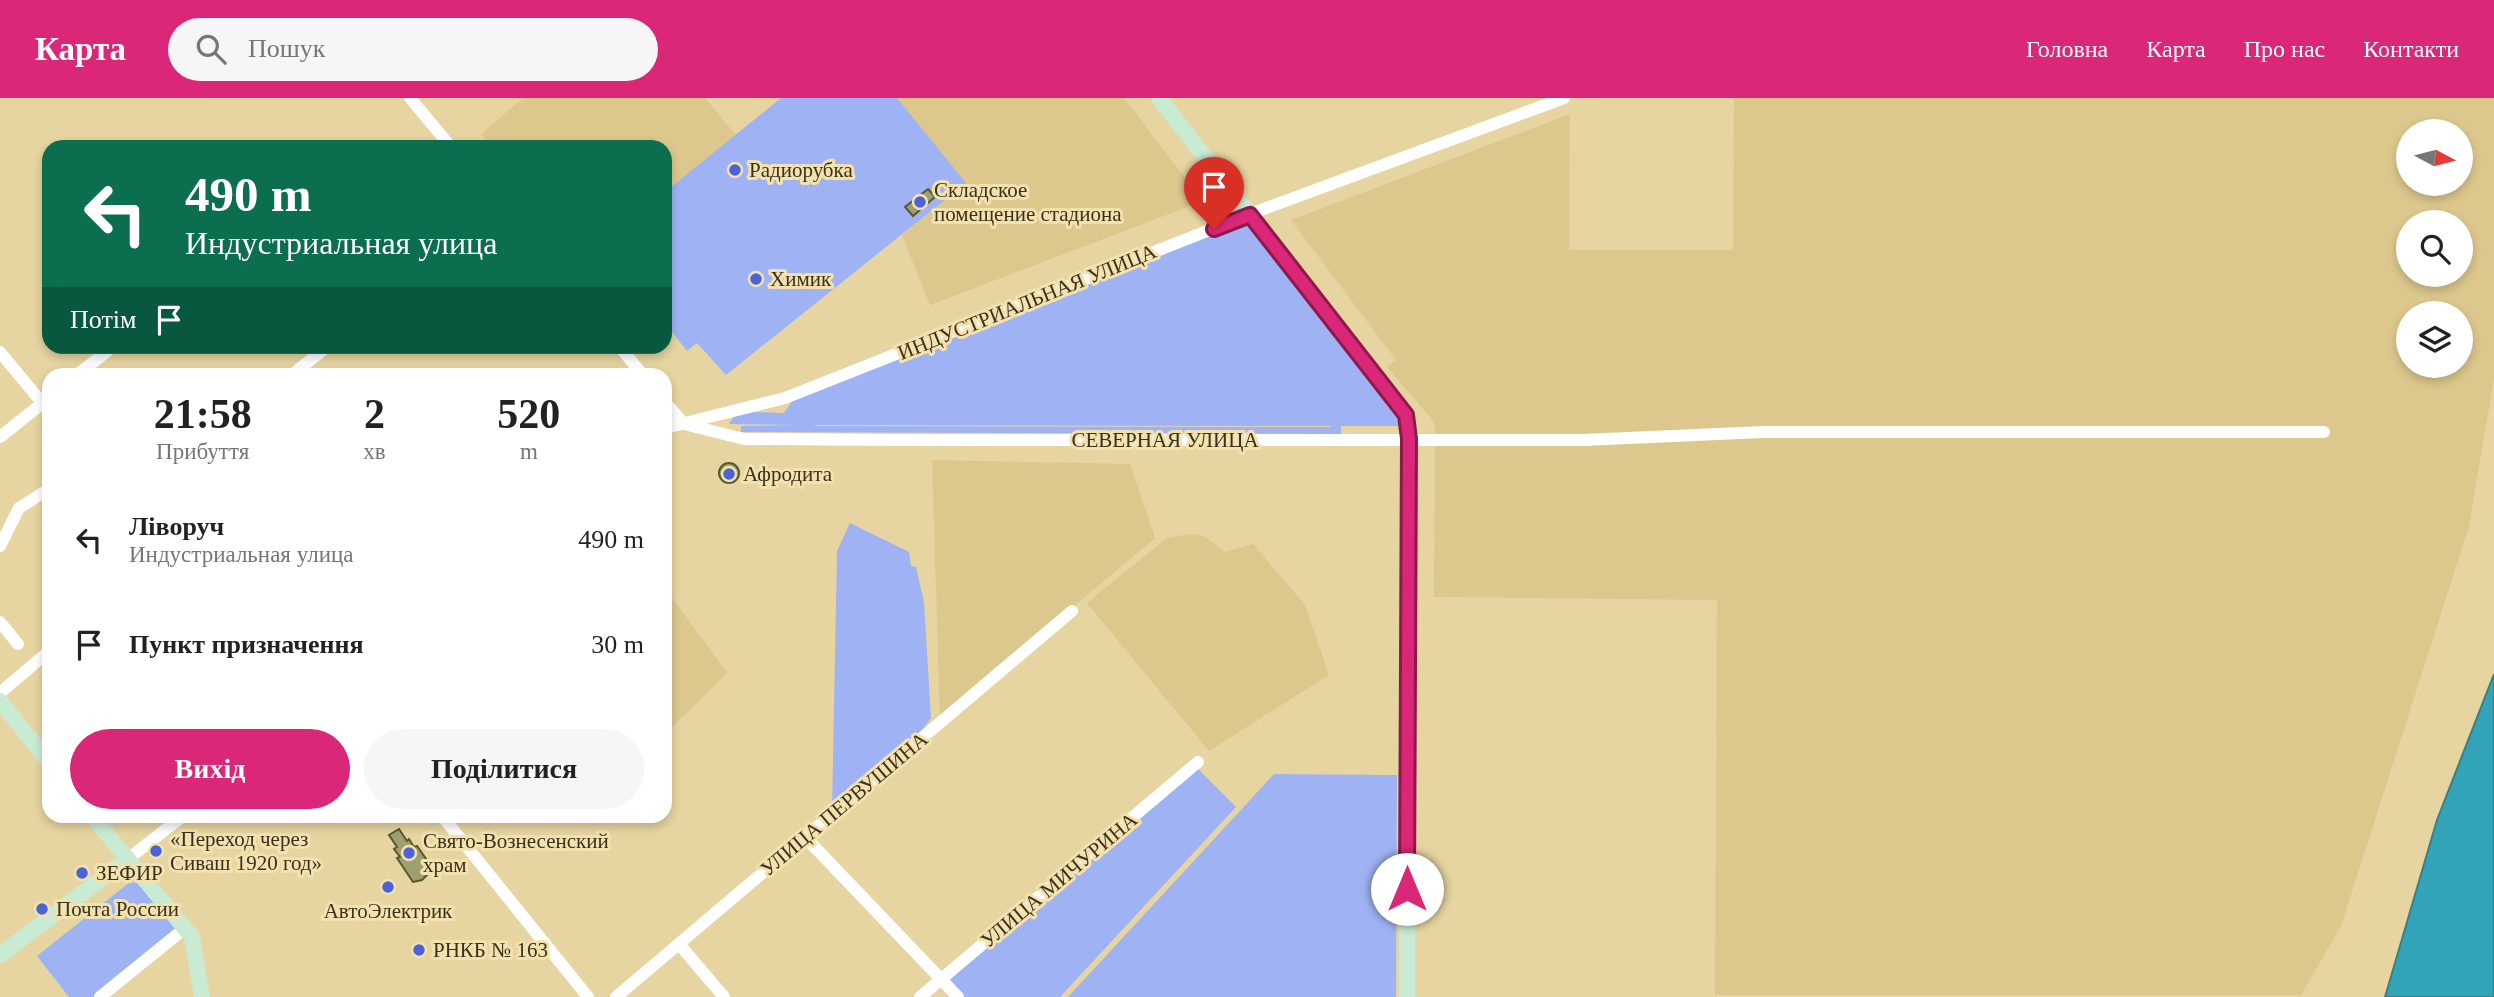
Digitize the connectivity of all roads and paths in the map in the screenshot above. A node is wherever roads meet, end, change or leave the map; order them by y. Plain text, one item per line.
1 (410, 98) edge
2 (1159, 98) edge
3 (1564, 98) edge
4 (445, 140) edge
5 (1250, 215) junction
6 (0, 352) edge
7 (104, 354) edge
8 (318, 354) edge
9 (626, 354) edge
10 (86, 368) edge
11 (300, 368) edge
12 (637, 368) edge
13 (42, 398) edge
14 (42, 408) edge
15 (672, 410) edge
16 (684, 424) junction
17 (672, 427) edge
18 (2324, 432) dead end
19 (0, 438) edge
20 (1409, 439) junction
21 (42, 493) edge
22 (0, 546) edge
23 (1072, 611) dead end
24 (0, 622) edge
25 (18, 644) dead end
26 (42, 656) edge
27 (0, 693) edge
28 (0, 701) edge
29 (42, 750) edge
30 (1198, 762) dead end
31 (98, 823) edge
32 (174, 823) edge
33 (448, 823) edge
34 (805, 837) junction
35 (128, 859) junction
36 (184, 929) junction
37 (678, 944) junction
38 (0, 955) edge
39 (942, 979) junction
40 (100, 997) edge
41 (202, 997) edge
42 (588, 997) edge
43 (616, 997) edge
44 (723, 997) edge
45 (920, 997) edge
46 (958, 997) edge
47 (1407, 997) edge

1 - 4 street
2 - 5 main road
3 - 5 street, ИНДУСТРИАЛЬНАЯ УЛИЦА
5 - 16 street, ИНДУСТРИАЛЬНАЯ УЛИЦА
5 - 20 main road
6 - 13 street
7 - 10 street
8 - 11 street
9 - 12 street
14 - 19 street
15 - 16 street
16 - 17 street, ИНДУСТРИАЛЬНАЯ УЛИЦА
16 - 20 street, СЕВЕРНАЯ УЛИЦА
18 - 20 street, СЕВЕРНАЯ УЛИЦА
20 - 47 main road
21 - 22 street
23 - 34 street, УЛИЦА ПЕРВУШИНА
24 - 25 street
26 - 27 street
28 - 29 main road
30 - 39 street, УЛИЦА МИЧУРИНА
31 - 35 main road
32 - 35 street
33 - 42 street
34 - 37 street, УЛИЦА ПЕРВУШИНА
34 - 39 street
35 - 36 main road
35 - 38 main road
36 - 40 street
36 - 41 main road
37 - 43 street, УЛИЦА ПЕРВУШИНА
37 - 44 street
39 - 45 street, УЛИЦА МИЧУРИНА
39 - 46 street

